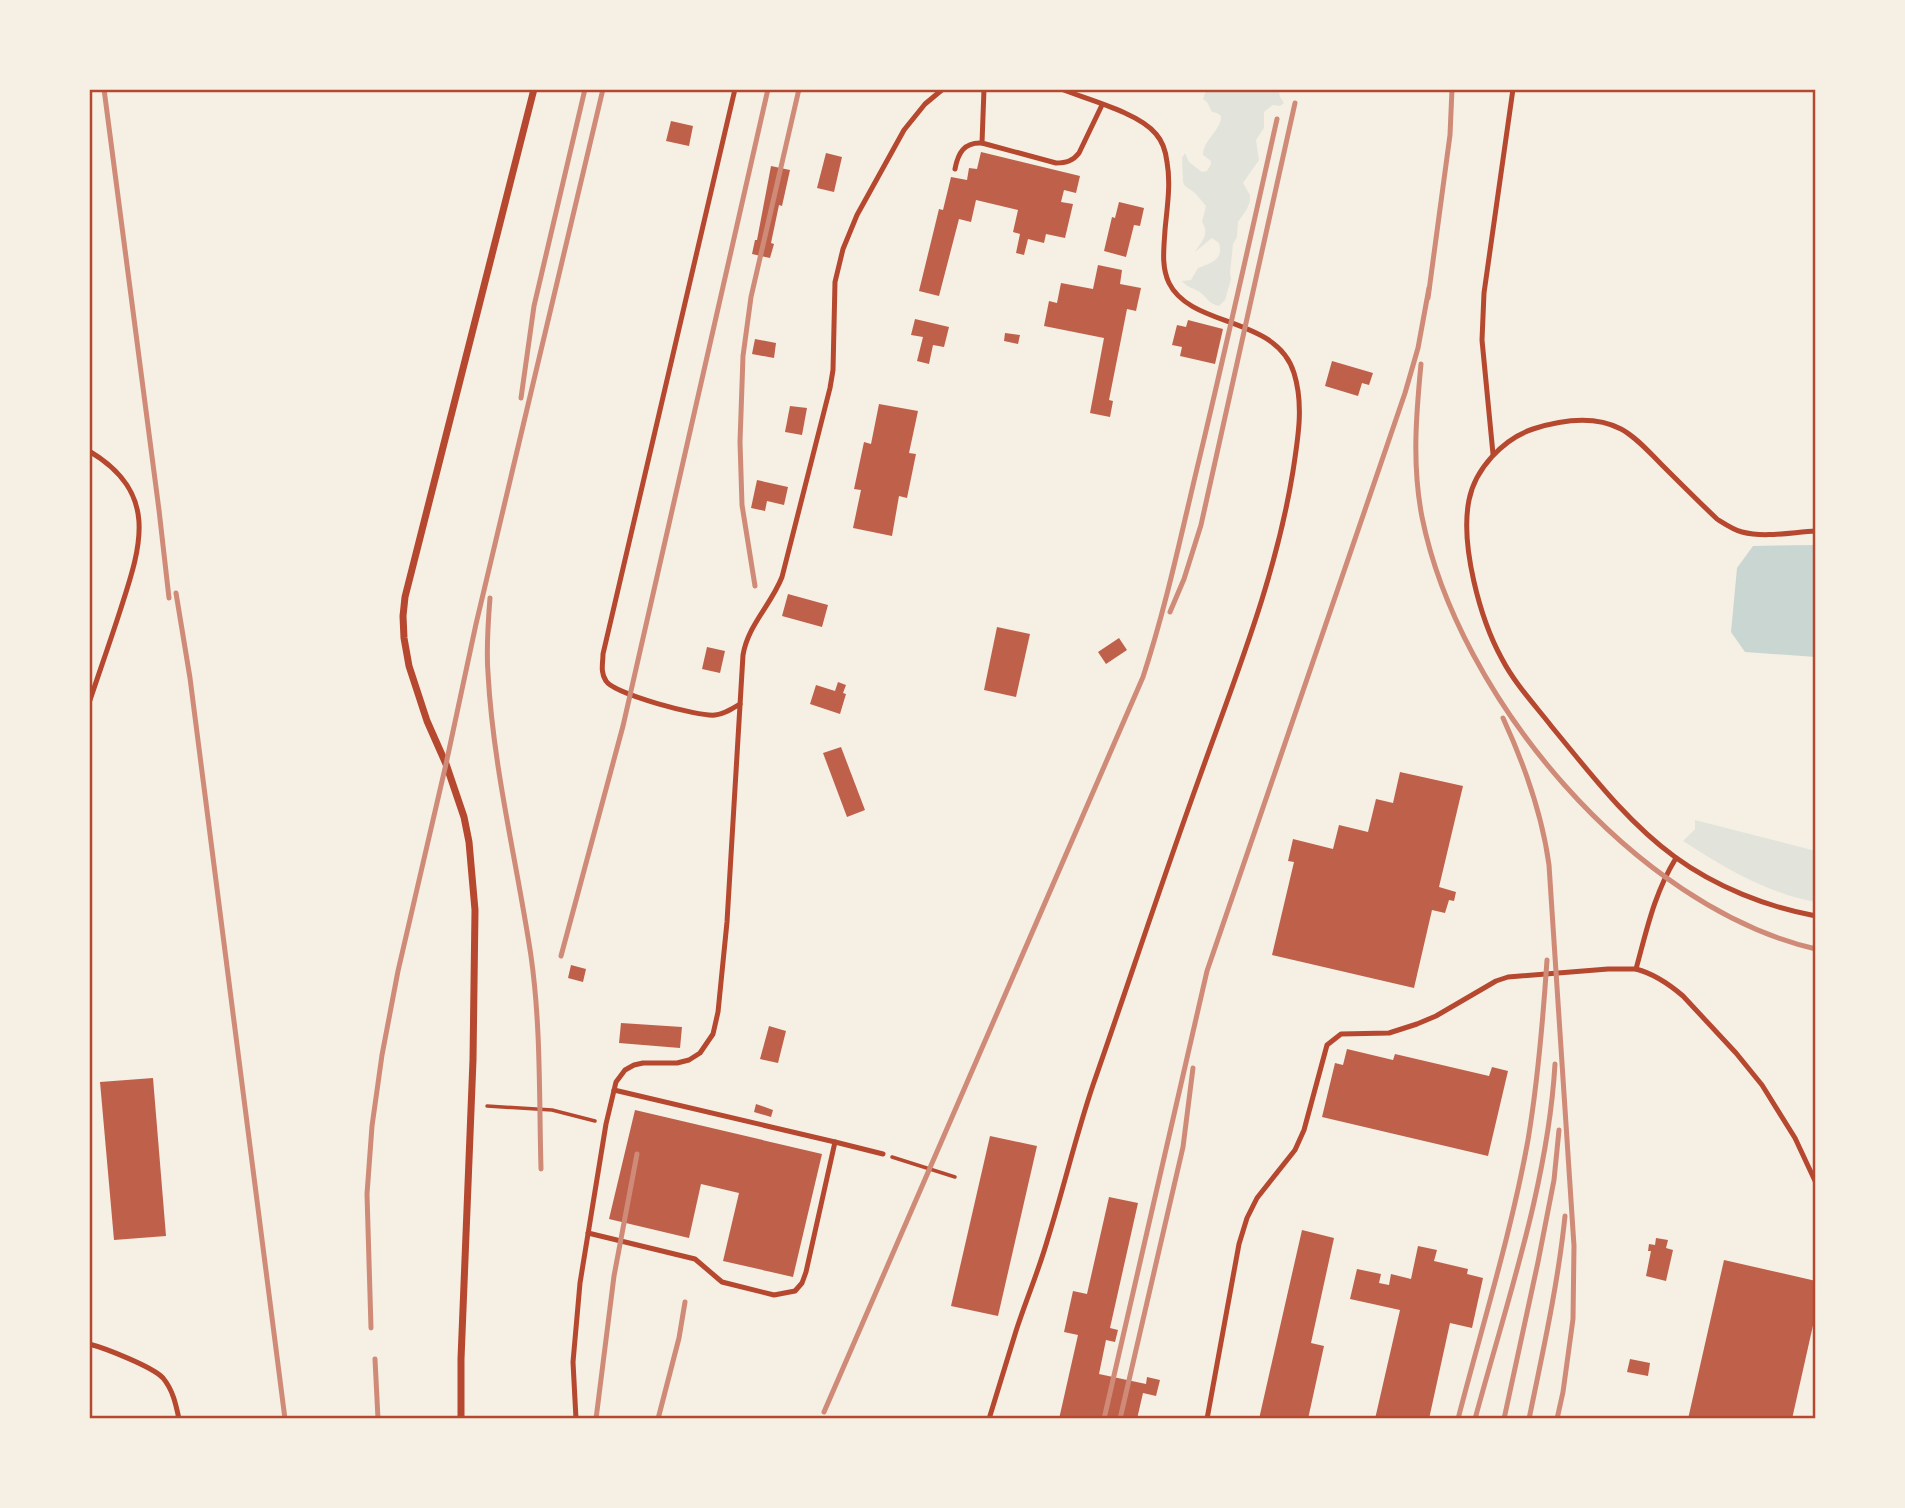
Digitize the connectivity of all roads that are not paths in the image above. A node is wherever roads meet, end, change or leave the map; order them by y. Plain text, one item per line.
1 (534, 89) edge
2 (735, 89) edge
3 (943, 89) edge
4 (984, 89) edge
5 (1061, 89) edge
6 (1513, 89) edge
7 (1102, 105) junction
8 (982, 143) junction
9 (955, 169) dead end
10 (89, 451) edge
11 (1493, 454) junction
12 (1816, 531) edge
13 (89, 704) edge
14 (740, 704) junction
15 (1675, 858) junction
16 (1816, 916) edge
17 (1636, 969) junction
18 (614, 1090) junction
19 (835, 1142) junction
20 (883, 1154) road end
21 (1816, 1182) edge
22 (588, 1233) junction
23 (89, 1343) edge
24 (179, 1419) edge
25 (461, 1419) edge
26 (576, 1419) edge
27 (989, 1419) edge
28 (1207, 1419) edge

1 - 25 street
2 - 14 lane
3 - 14 lane
4 - 8 lane
5 - 7 lane
6 - 11 lane
7 - 8 lane
7 - 27 lane
8 - 9 lane
10 - 13 lane
11 - 12 lane
11 - 15 lane
14 - 18 lane
15 - 16 lane
15 - 17 lane
17 - 21 lane
17 - 28 lane
18 - 19 lane
18 - 22 lane
19 - 20 lane
19 - 22 lane
22 - 26 lane
23 - 24 lane

